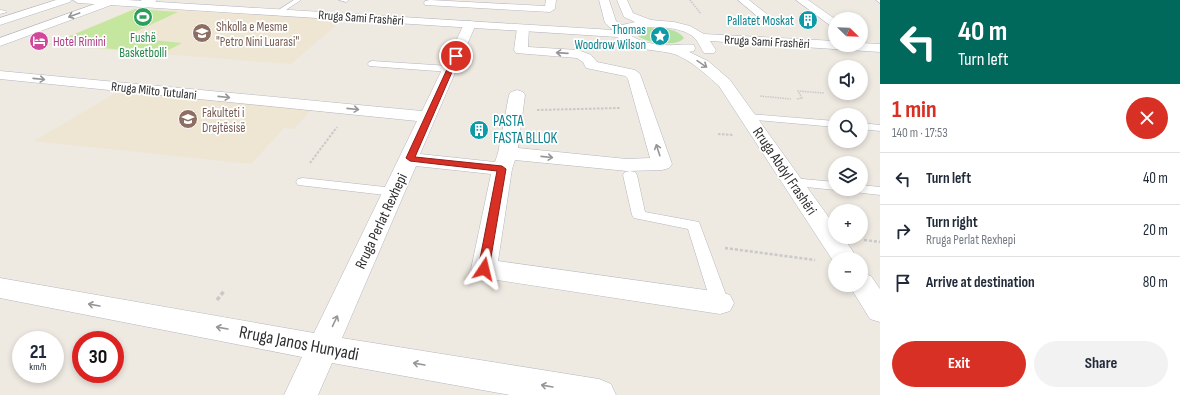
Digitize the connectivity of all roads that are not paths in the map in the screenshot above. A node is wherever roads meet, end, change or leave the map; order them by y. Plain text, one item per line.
1 (66, 0) edge
2 (78, 0) edge
3 (95, 0) edge
4 (152, 0) edge
5 (298, 0) edge
6 (342, 0) edge
7 (346, 0) edge
8 (551, 0) edge
9 (604, 0) edge
10 (622, 0) edge
11 (745, 0) edge
12 (800, 0) edge
13 (110, 2) junction
14 (429, 3) dead end
15 (140, 4) junction
16 (279, 12) junction
17 (1, 16) edge
18 (768, 19) dead end
19 (828, 19) edge
20 (470, 24) junction
21 (650, 24) junction
22 (523, 28) junction
23 (620, 32) junction
24 (702, 40) junction
25 (0, 42) edge
26 (869, 46) edge
27 (675, 50) junction
28 (372, 64) dead end
29 (450, 69) junction
30 (2, 77) edge
31 (725, 83) junction
32 (518, 95) dead end
33 (428, 117) junction
34 (749, 117) junction
35 (828, 123) edge
36 (868, 127) edge
37 (880, 128) edge
38 (410, 158) junction
39 (505, 161) junction
40 (305, 175) road end
41 (630, 175) dead end
42 (792, 182) junction
43 (828, 185) edge
44 (868, 190) edge
45 (880, 191) edge
46 (394, 192) junction
47 (840, 252) edge
48 (0, 288) edge
49 (867, 292) edge
50 (720, 303) joint
51 (880, 311) edge
52 (323, 347) junction
53 (301, 395) edge
54 (599, 395) edge

1 - 17 street
2 - 3 street, Rruga Sami Frashëri
3 - 13 street, Rruga Sami Frashëri
4 - 15 street
5 - 16 lane
6 - 7 lane
8 - 14 street
9 - 23 street
10 - 21 street
11 - 18 street
12 - 19 street
13 - 15 street, Rruga Sami Frashëri
13 -> 25 street
15 - 16 street, Rruga Sami Frashëri
16 - 20 street, Rruga Sami Frashëri
20 - 22 street, Rruga Sami Frashëri
20 - 29 street, Rruga Perlat Rexhepi
21 - 23 street
21 - 24 street
22 - 23 street, Rruga Sami Frashëri
39 -> 22 street
23 - 27 street
24 - 26 street, Rruga Sami Frashëri
24 - 27 street
24 - 31 street, Rruga Abdyl Frashëri
27 -> 31 street, Rruga Abdyl Frashëri
28 - 29 lane
29 - 33 street, Rruga Perlat Rexhepi
30 -> 33 street, Rruga Milto Tutulani
31 - 34 street, Rruga Abdyl Frashëri
32 - 39 street
33 - 38 street, Rruga Perlat Rexhepi
34 - 35 lane
34 - 42 street, Rruga Abdyl Frashëri
36 - 37 lane
38 - 39 street
38 - 46 street, Rruga Perlat Rexhepi
39 - 50 street
40 - 46 lane
41 - 50 lane
42 - 43 lane
42 - 47 street, Rruga Abdyl Frashëri
44 - 45 lane
52 -> 46 street, Rruga Perlat Rexhepi
52 -> 48 street, Rruga Janos Hunyadi
49 - 51 street
52 - 53 street, Rruga Perlat Rexhepi
54 -> 52 street, Rruga Janos Hunyadi

